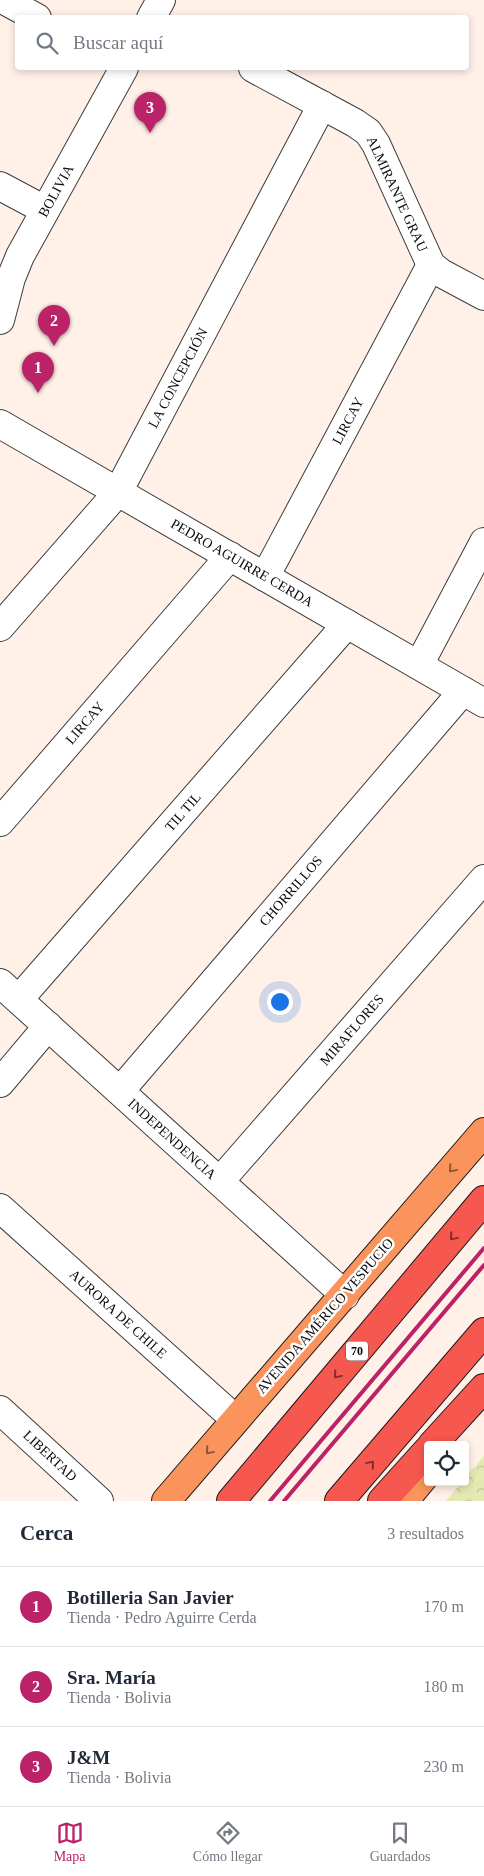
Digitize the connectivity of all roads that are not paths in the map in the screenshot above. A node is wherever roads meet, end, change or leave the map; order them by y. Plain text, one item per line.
1 (4, 0) edge
2 (31, 15) edge
3 (123, 70) edge
4 (257, 70) edge
5 (322, 105) junction
6 (0, 186) edge
7 (45, 210) junction
8 (431, 266) junction
9 (484, 296) edge
10 (0, 320) edge
11 (0, 424) edge
12 (118, 492) junction
13 (484, 542) edge
14 (230, 556) junction
15 (265, 577) junction
16 (347, 624) junction
17 (0, 627) edge
18 (419, 665) junction
19 (473, 697) edge
20 (0, 822) edge
21 (484, 879) edge
22 (9, 991) edge
23 (48, 1026) junction
24 (0, 1083) edge
25 (120, 1091) junction
26 (484, 1132) edge
27 (220, 1181) junction
28 (484, 1200) edge
29 (0, 1208) edge
30 (345, 1295) junction
31 (484, 1332) edge
32 (484, 1388) edge
33 (484, 1405) edge
34 (0, 1410) edge
35 (235, 1419) junction
36 (436, 1441) edge
37 (454, 1441) edge
38 (424, 1454) edge
39 (424, 1477) edge
40 (99, 1501) edge
41 (166, 1501) edge
42 (231, 1501) edge
43 (340, 1501) edge
44 (382, 1501) edge
45 (404, 1501) edge

1 - 2 street
3 - 7 street, BOLIVIA
4 - 5 street, ALMIRANTE GRAU
5 - 8 street, ALMIRANTE GRAU
5 - 12 street, LA CONCEPCIÓN
6 - 7 street
7 - 10 street, BOLIVIA
8 - 9 street, ALMIRANTE GRAU
8 - 15 street, LIRCAY
11 - 12 street, PEDRO AGUIRRE CERDA
12 - 14 street, PEDRO AGUIRRE CERDA
12 - 17 street, LA CONCEPCIÓN
13 - 18 street
14 - 15 street, PEDRO AGUIRRE CERDA
14 - 20 street, LIRCAY
15 - 16 street, PEDRO AGUIRRE CERDA
16 - 18 street, PEDRO AGUIRRE CERDA
16 - 22 street, TIL TIL
18 - 19 street, PEDRO AGUIRRE CERDA
19 - 25 street, CHORRILLOS
21 - 27 street, MIRAFLORES
22 - 23 street, INDEPENDENCIA
23 - 24 street
23 - 25 street, INDEPENDENCIA
25 - 27 street, INDEPENDENCIA
26 -> 30 main road, AVENIDA AMÉRICO VESPUCIO
27 - 30 street, INDEPENDENCIA
28 -> 42 highway, 70
29 - 35 street, AURORA DE CHILE
30 - 35 main road, AVENIDA AMÉRICO VESPUCIO
43 -> 31 highway
32 - 36 highway
33 - 37 main road
34 - 40 street, LIBERTAD
35 -> 41 main road, AVENIDA AMÉRICO VESPUCIO
38 - 44 highway
39 - 45 main road

